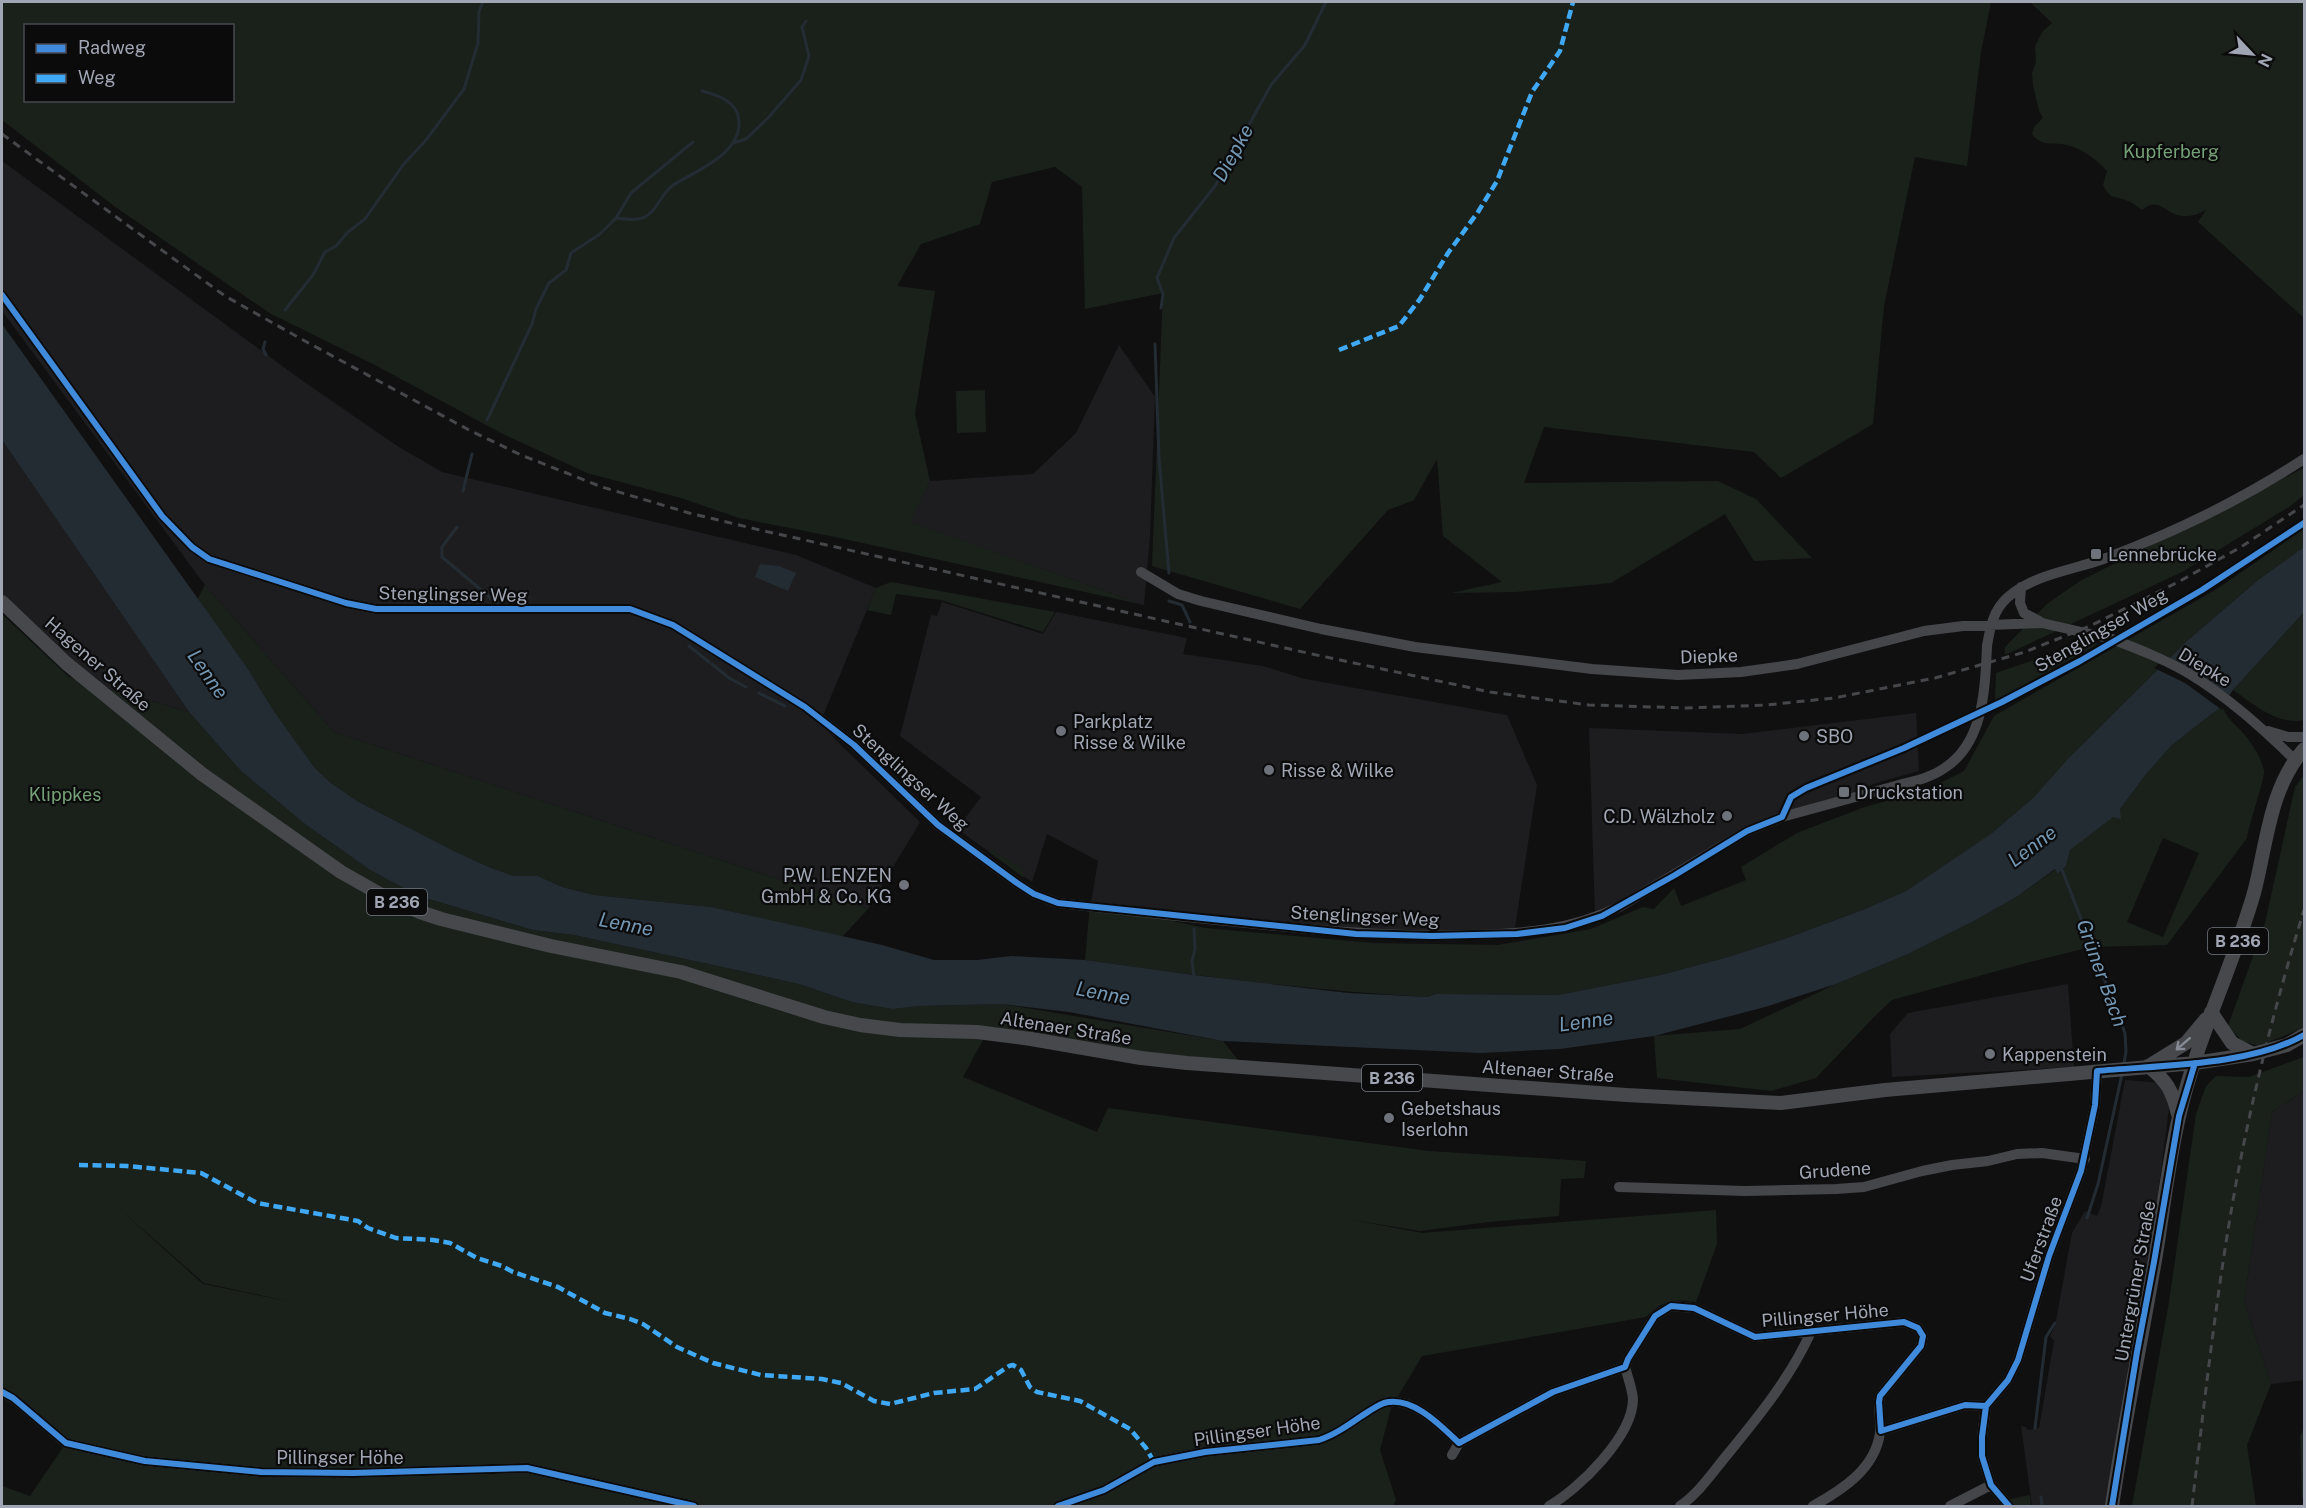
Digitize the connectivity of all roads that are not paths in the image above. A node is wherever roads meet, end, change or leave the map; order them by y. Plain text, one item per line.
1 (2, 295) edge
2 (2304, 459) edge
3 (1141, 572) dead end
4 (2021, 587) junction
5 (2, 602) edge
6 (2042, 623) junction
7 (1990, 624) junction
8 (2260, 726) junction
9 (2304, 737) edge
10 (2300, 755) edge
11 (2211, 1012) junction
12 (900, 1030) joint
13 (2304, 1035) edge
14 (2253, 1054) junction
15 (2195, 1062) junction
16 (2148, 1066) junction
17 (2097, 1071) junction
18 (2179, 1116) junction
19 (2085, 1159) junction
20 (1619, 1187) dead end
21 (1811, 1332) junction
22 (1625, 1367) junction
23 (2, 1392) edge
24 (1986, 1406) junction
25 (1881, 1431) junction
26 (1460, 1443) junction
27 (1452, 1455) dead end
28 (1991, 1485) junction
29 (694, 1506) edge
30 (1058, 1506) edge
31 (1549, 1506) edge
32 (1680, 1506) edge
33 (1813, 1506) edge
34 (1950, 1506) edge
35 (2009, 1506) edge
36 (2112, 1506) edge

1 - 7 street, Stenglingser Weg, bridge
2 - 4 street, Stenglingser Weg
3 - 7 street, Diepke
4 - 6 street, Stenglingser Weg
4 - 7 street, Stenglingser Weg
5 - 12 main road, Hagener Straße / B 236
6 - 7 street, Diepke
6 - 8 street, Diepke, bridge
8 - 9 street, Diepke
8 - 10 street, Diepke
10 - 11 main road, B 236
11 - 14 main road
11 - 15 main road, B 236
11 -> 16 main road, B 236
12 - 17 main road, Altenaer Straße / B 236
13 - 14 main road, Altenaer Straße
14 - 15 main road, Altenaer Straße
15 - 16 main road, Altenaer Straße / B 236
15 - 18 main road, Untergrüner Straße
16 - 17 main road, Altenaer Straße / B 236
16 - 18 main road
17 - 19 street, Uferstraße
18 - 36 main road, Untergrüner Straße
19 - 20 street, Grudene
19 - 24 street, Uferstraße
21 - 22 street, Pillingser Höhe
21 - 25 street, Pillingser Höhe
21 - 32 street
22 - 26 street
22 - 31 street
23 - 29 street, Pillingser Höhe
24 - 25 street
24 - 28 street
25 - 33 street
26 - 27 street
26 - 30 street, Pillingser Höhe
28 - 34 street
28 - 35 street

